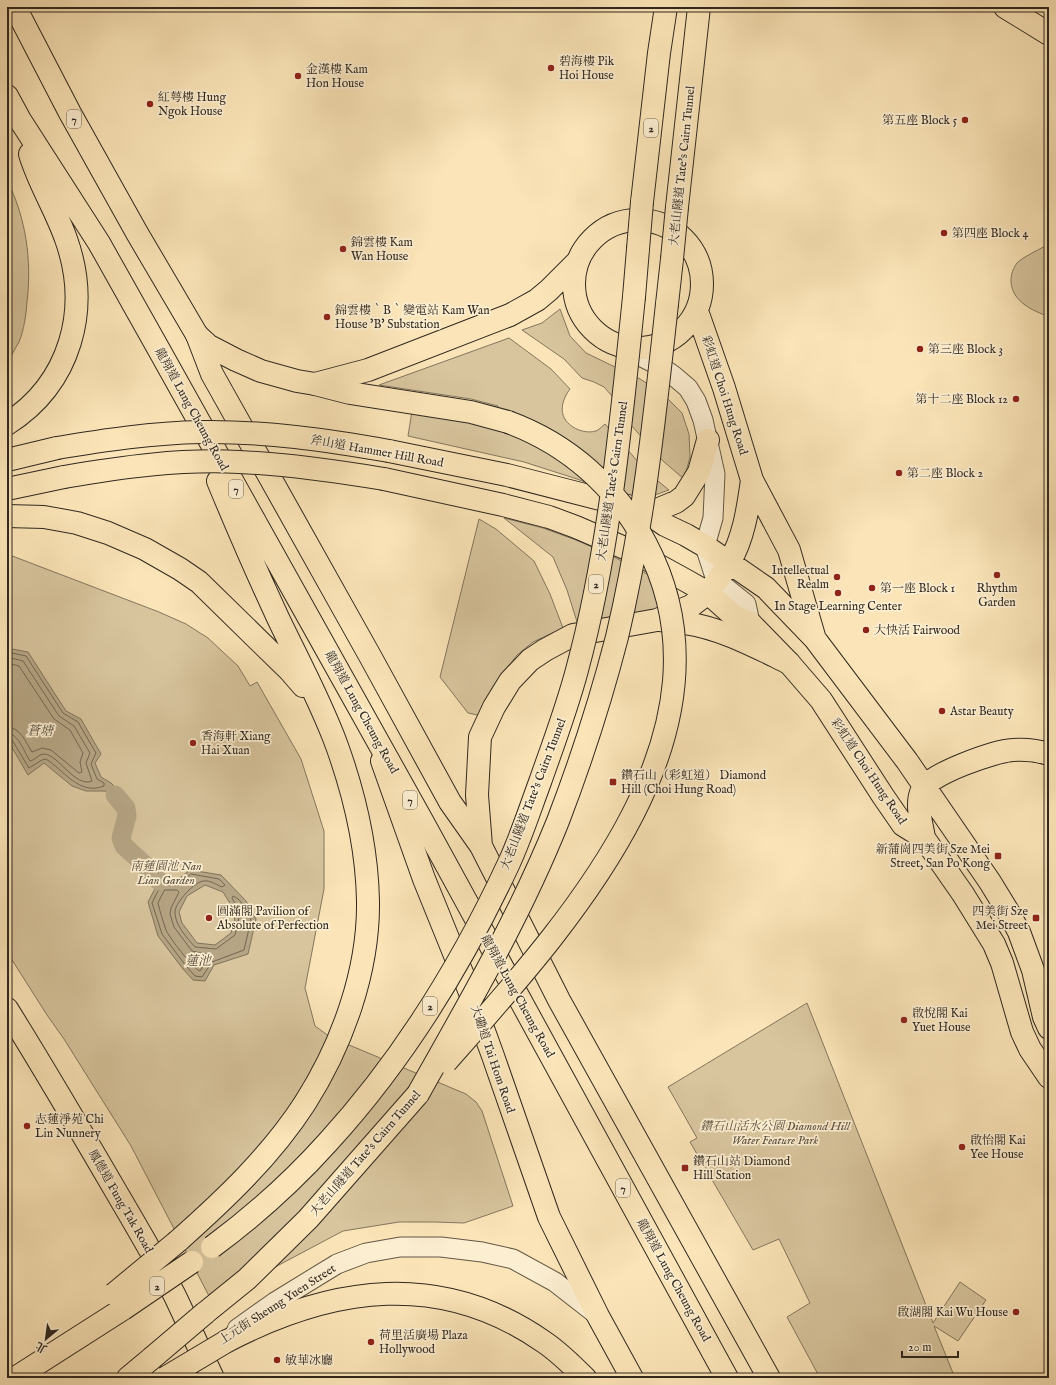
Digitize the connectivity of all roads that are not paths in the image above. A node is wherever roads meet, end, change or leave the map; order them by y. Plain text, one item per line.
1 (15, 7) edge
2 (656, 7) edge
3 (666, 7) edge
4 (699, 7) edge
5 (1005, 7) edge
6 (1049, 34) edge
7 (659, 53) junction
8 (7, 96) edge
9 (20, 120) junction
10 (578, 261) junction
11 (696, 311) junction
12 (197, 335) junction
13 (618, 345) junction
14 (178, 383) junction
15 (315, 384) junction
16 (7, 424) edge
17 (708, 440) junction
18 (7, 460) edge
19 (752, 480) junction
20 (7, 489) edge
21 (643, 510) junction
22 (7, 516) edge
23 (705, 546) junction
24 (729, 562) junction
25 (712, 587) junction
26 (657, 620) junction
27 (815, 639) junction
28 (789, 663) junction
29 (319, 703) junction
30 (372, 732) junction
31 (1049, 754) edge
32 (924, 785) junction
33 (924, 838) junction
34 (480, 846) junction
35 (1012, 999) junction
36 (1045, 1004) edge
37 (7, 1009) edge
38 (1049, 1028) edge
39 (1049, 1077) edge
40 (418, 1094) junction
41 (119, 1302) junction
42 (598, 1316) junction
43 (200, 1352) junction
44 (14, 1378) edge
45 (128, 1378) edge
46 (165, 1378) edge
47 (213, 1378) edge
48 (585, 1378) edge
49 (632, 1378) edge
50 (727, 1378) edge
51 (769, 1378) edge

1 - 12 main road, 7
2 - 7 main road
3 - 7 main road, 大老山隧道 Tate's Cairn Tunnel / 2
4 - 40 main road, 大老山隧道 Tate's Cairn Tunnel, bridge
5 - 6 main road
7 - 41 main road, 大老山隧道 Tate's Cairn Tunnel / 2, bridge
8 - 9 main road, 龍翔道 Lung Cheung Road / 7
9 - 14 main road, 龍翔道 Lung Cheung Road / 7
9 - 16 main road
10 - 11 main road, 彩虹道 Choi Hung Road
10 - 13 main road, 彩虹道 Choi Hung Road
10 - 15 main road
11 - 13 main road, 彩虹道 Choi Hung Road
11 - 19 main road, 彩虹道 Choi Hung Road
12 - 15 main road
12 - 34 main road, 7
13 - 17 street, 彩虹道 Choi Hung Road
14 - 29 main road
14 - 30 main road, 龍翔道 Lung Cheung Road / 7
15 - 40 main road, bridge
17 - 21 main road
17 - 23 street, 彩虹道 Choi Hung Road
18 - 21 main road, 斧山道 Hammer Hill Road, bridge
19 - 24 main road, 彩虹道 Choi Hung Road
19 - 27 main road, 彩虹道 Choi Hung Road
20 - 25 main road, bridge
21 - 23 main road, 斧山道 Hammer Hill Road
22 - 29 main road
23 - 24 main road, 斧山道 Hammer Hill Road
23 - 25 street
24 - 25 main road, 彩虹道 Choi Hung Road
24 - 27 main road, 彩虹道 Choi Hung Road
25 - 26 main road
25 - 28 main road, 彩虹道 Choi Hung Road
26 - 28 main road
26 - 34 main road
27 - 32 main road, 彩虹道 Choi Hung Road
28 - 33 main road, 彩虹道 Choi Hung Road
29 - 41 main road, bridge
30 - 42 main road, 大磡道 Tai Hom Road
30 - 50 main road, 龍翔道 Lung Cheung Road / 7
31 - 32 main road
32 - 33 main road
32 - 36 main road, 彩虹道 Choi Hung Road
33 - 35 main road, 彩虹道 Choi Hung Road
34 - 51 main road, 7
35 - 36 main road
35 - 39 main road, 彩虹道 Choi Hung Road
36 - 38 main road, 彩虹道 Choi Hung Road
37 - 43 main road, 鳳德道 Fung Tak Road
40 - 45 main road, 大老山隧道 Tate's Cairn Tunnel, bridge
41 - 44 main road
42 - 43 street, 上元街 Sheung Yuen Street
42 - 49 main road, 大磡道 Tai Hom Road
43 - 47 main road, 鳳德道 Fung Tak Road
46 - 48 main road, bridge

